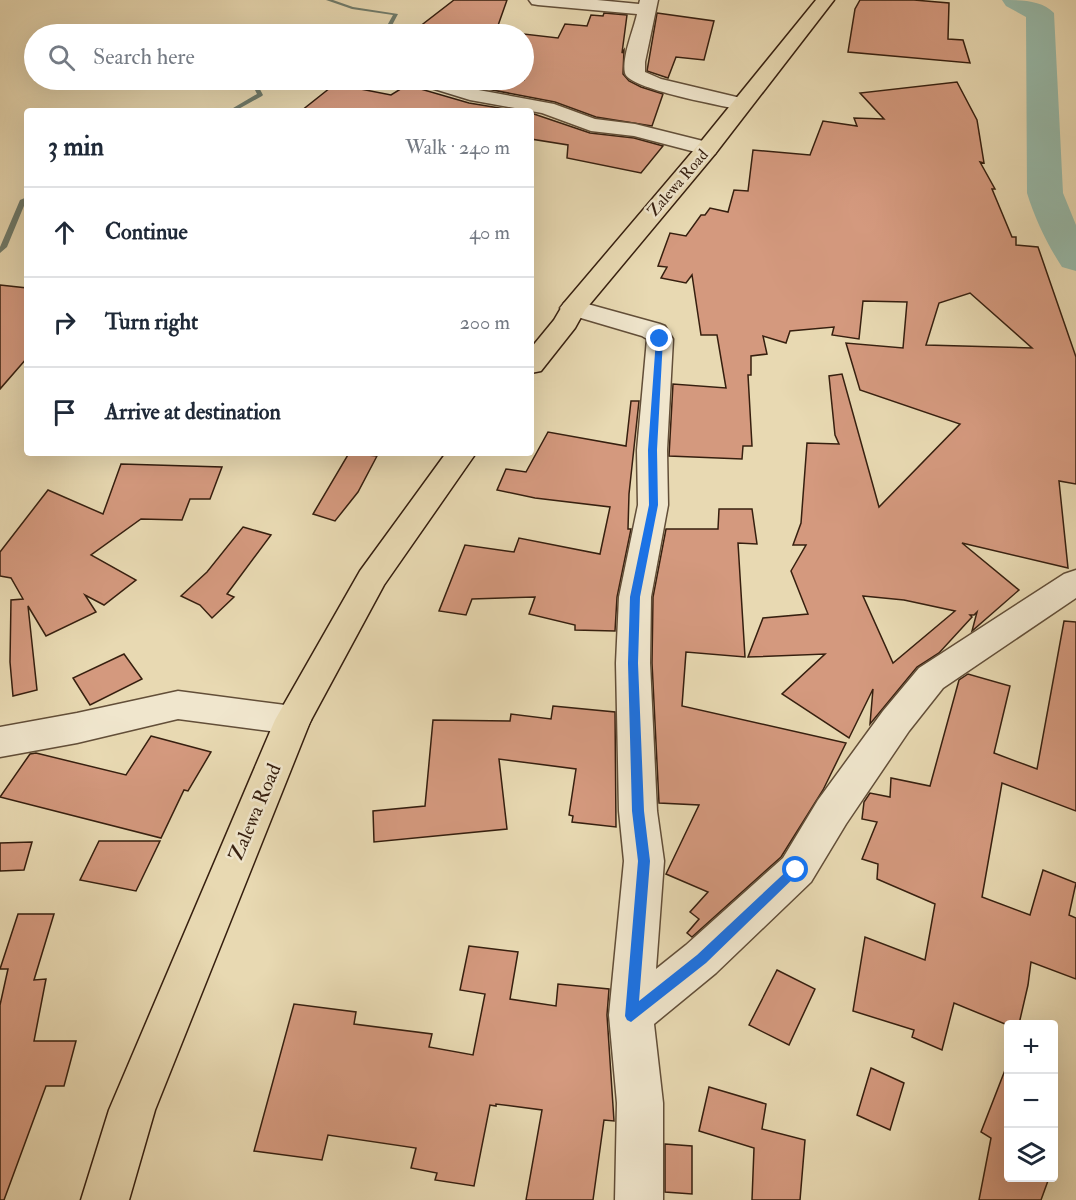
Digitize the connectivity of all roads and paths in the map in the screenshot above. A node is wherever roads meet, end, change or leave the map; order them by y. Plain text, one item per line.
1 (538, 0) edge
2 (825, 0) edge
3 (648, 5) edge
4 (457, 90) edge
5 (742, 104) junction
6 (707, 149) junction
7 (573, 308) junction
8 (534, 361) edge
9 (459, 456) edge
10 (1076, 582) edge
11 (293, 720) junction
12 (0, 742) edge
13 (631, 1016) junction
14 (105, 1200) edge
15 (639, 1200) edge

1 - 3 street
2 - 5 highway, Zalewa Road
3 - 5 street
4 - 6 street
5 - 6 highway, Zalewa Road
6 - 7 highway, Zalewa Road
7 - 8 highway, Zalewa Road
7 - 13 street
9 - 11 highway, Zalewa Road
10 - 13 street
11 - 12 street
11 - 14 highway, Zalewa Road
13 - 15 street

